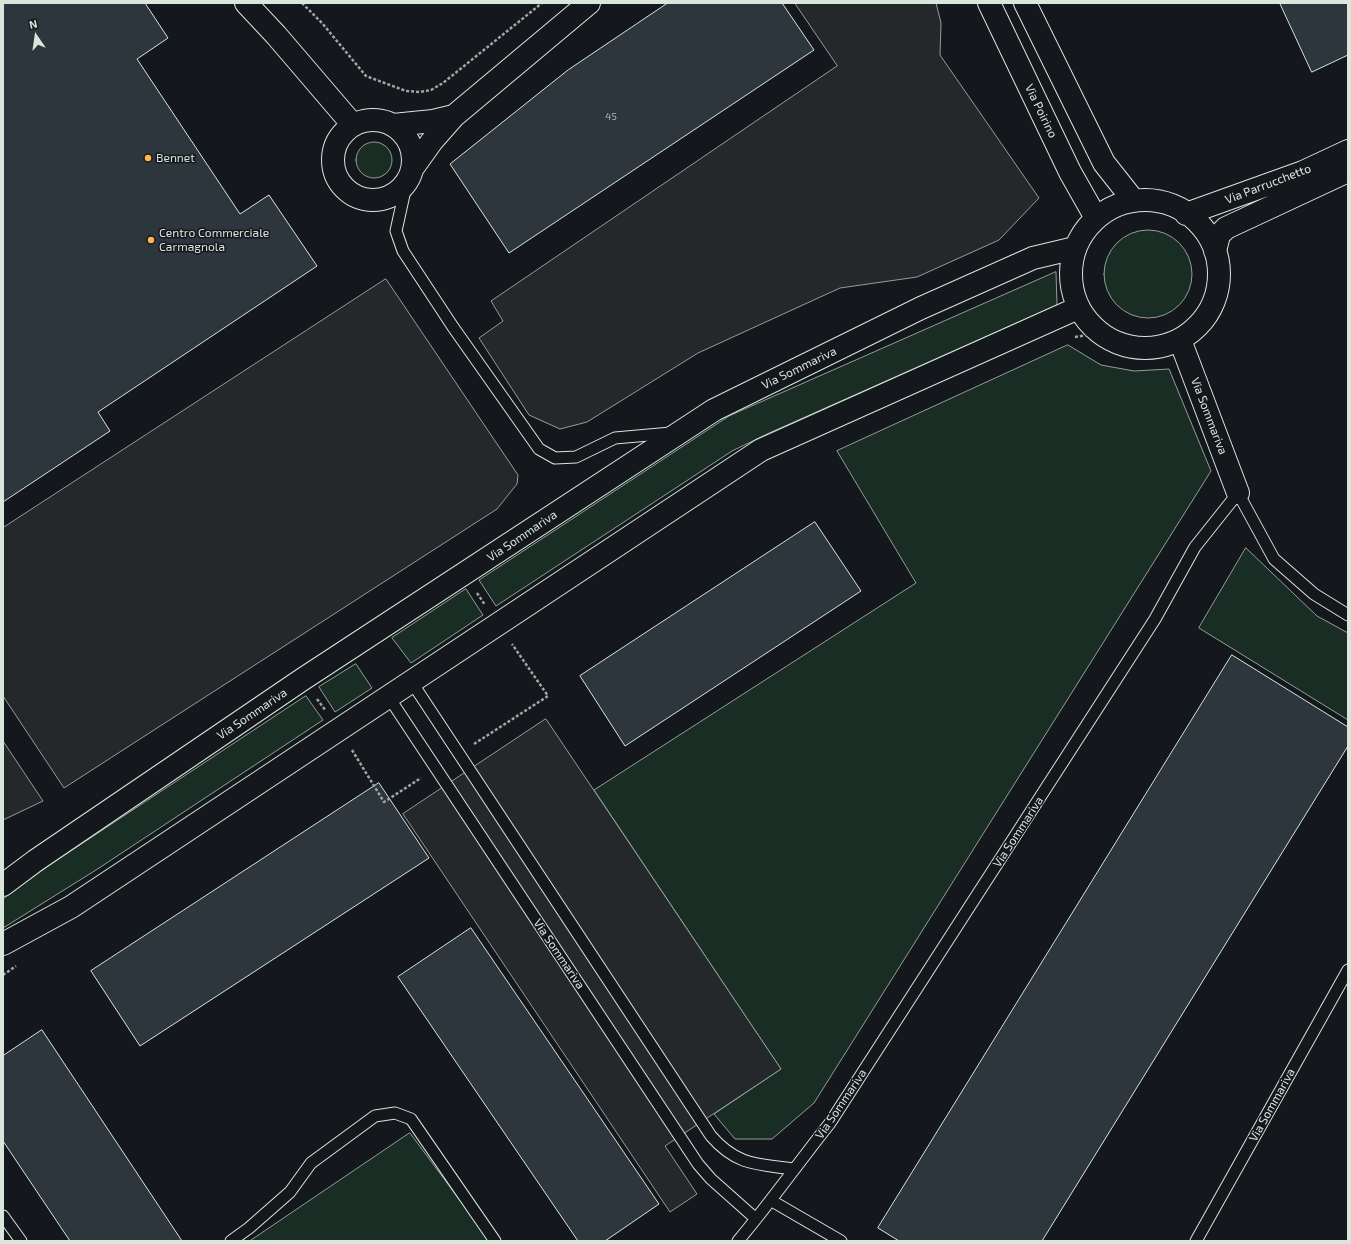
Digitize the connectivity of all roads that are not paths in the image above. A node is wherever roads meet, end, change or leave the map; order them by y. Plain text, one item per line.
1 (246, 3) edge
2 (590, 3) edge
3 (989, 3) edge
4 (1025, 3) edge
5 (454, 116) junction
6 (353, 125) junction
7 (393, 125) junction
8 (1348, 151) edge
9 (1348, 171) edge
10 (410, 175) junction
11 (1134, 201) junction
12 (1186, 214) junction
13 (1096, 218) junction
14 (1075, 248) junction
15 (1215, 250) junction
16 (1078, 308) junction
17 (1180, 340) junction
18 (681, 432) junction
19 (1238, 493) junction
20 (1348, 614) edge
21 (411, 681) junction
22 (388, 696) junction
23 (3, 885) edge
24 (3, 944) edge
25 (1348, 970) edge
26 (794, 1170) junction
27 (772, 1201) junction
28 (3, 1216) edge
29 (756, 1219) junction
30 (21, 1241) edge
31 (231, 1241) edge
32 (495, 1241) edge
33 (738, 1241) edge
34 (841, 1241) edge
35 (1196, 1241) edge

1 - 6 street
2 - 5 street
3 - 13 street, Via Poirino
4 - 11 street
5 - 7 street
5 - 10 street
6 - 7 street
6 - 10 street
7 - 10 street
8 - 12 street, Via Parrucchetto
9 - 15 street, Via Parrucchetto
10 - 18 lane
11 - 12 street
11 - 13 street
12 - 15 street
13 - 14 street
14 - 16 street
14 - 18 street, Via Sommariva
15 - 17 street
16 - 17 street
16 - 21 street
17 - 19 street, Via Sommariva
18 - 23 street, Via Sommariva
19 - 20 lane, Via Sommariva
19 - 26 lane, Via Sommariva
21 - 22 street
21 - 26 lane
22 - 24 street
22 - 29 lane, Via Sommariva
25 - 35 lane, Via Sommariva
26 - 27 lane, Via Sommariva
27 - 29 lane, Via Sommariva
27 - 34 lane
28 - 30 lane
29 - 33 lane, Via Sommariva
31 - 32 lane

